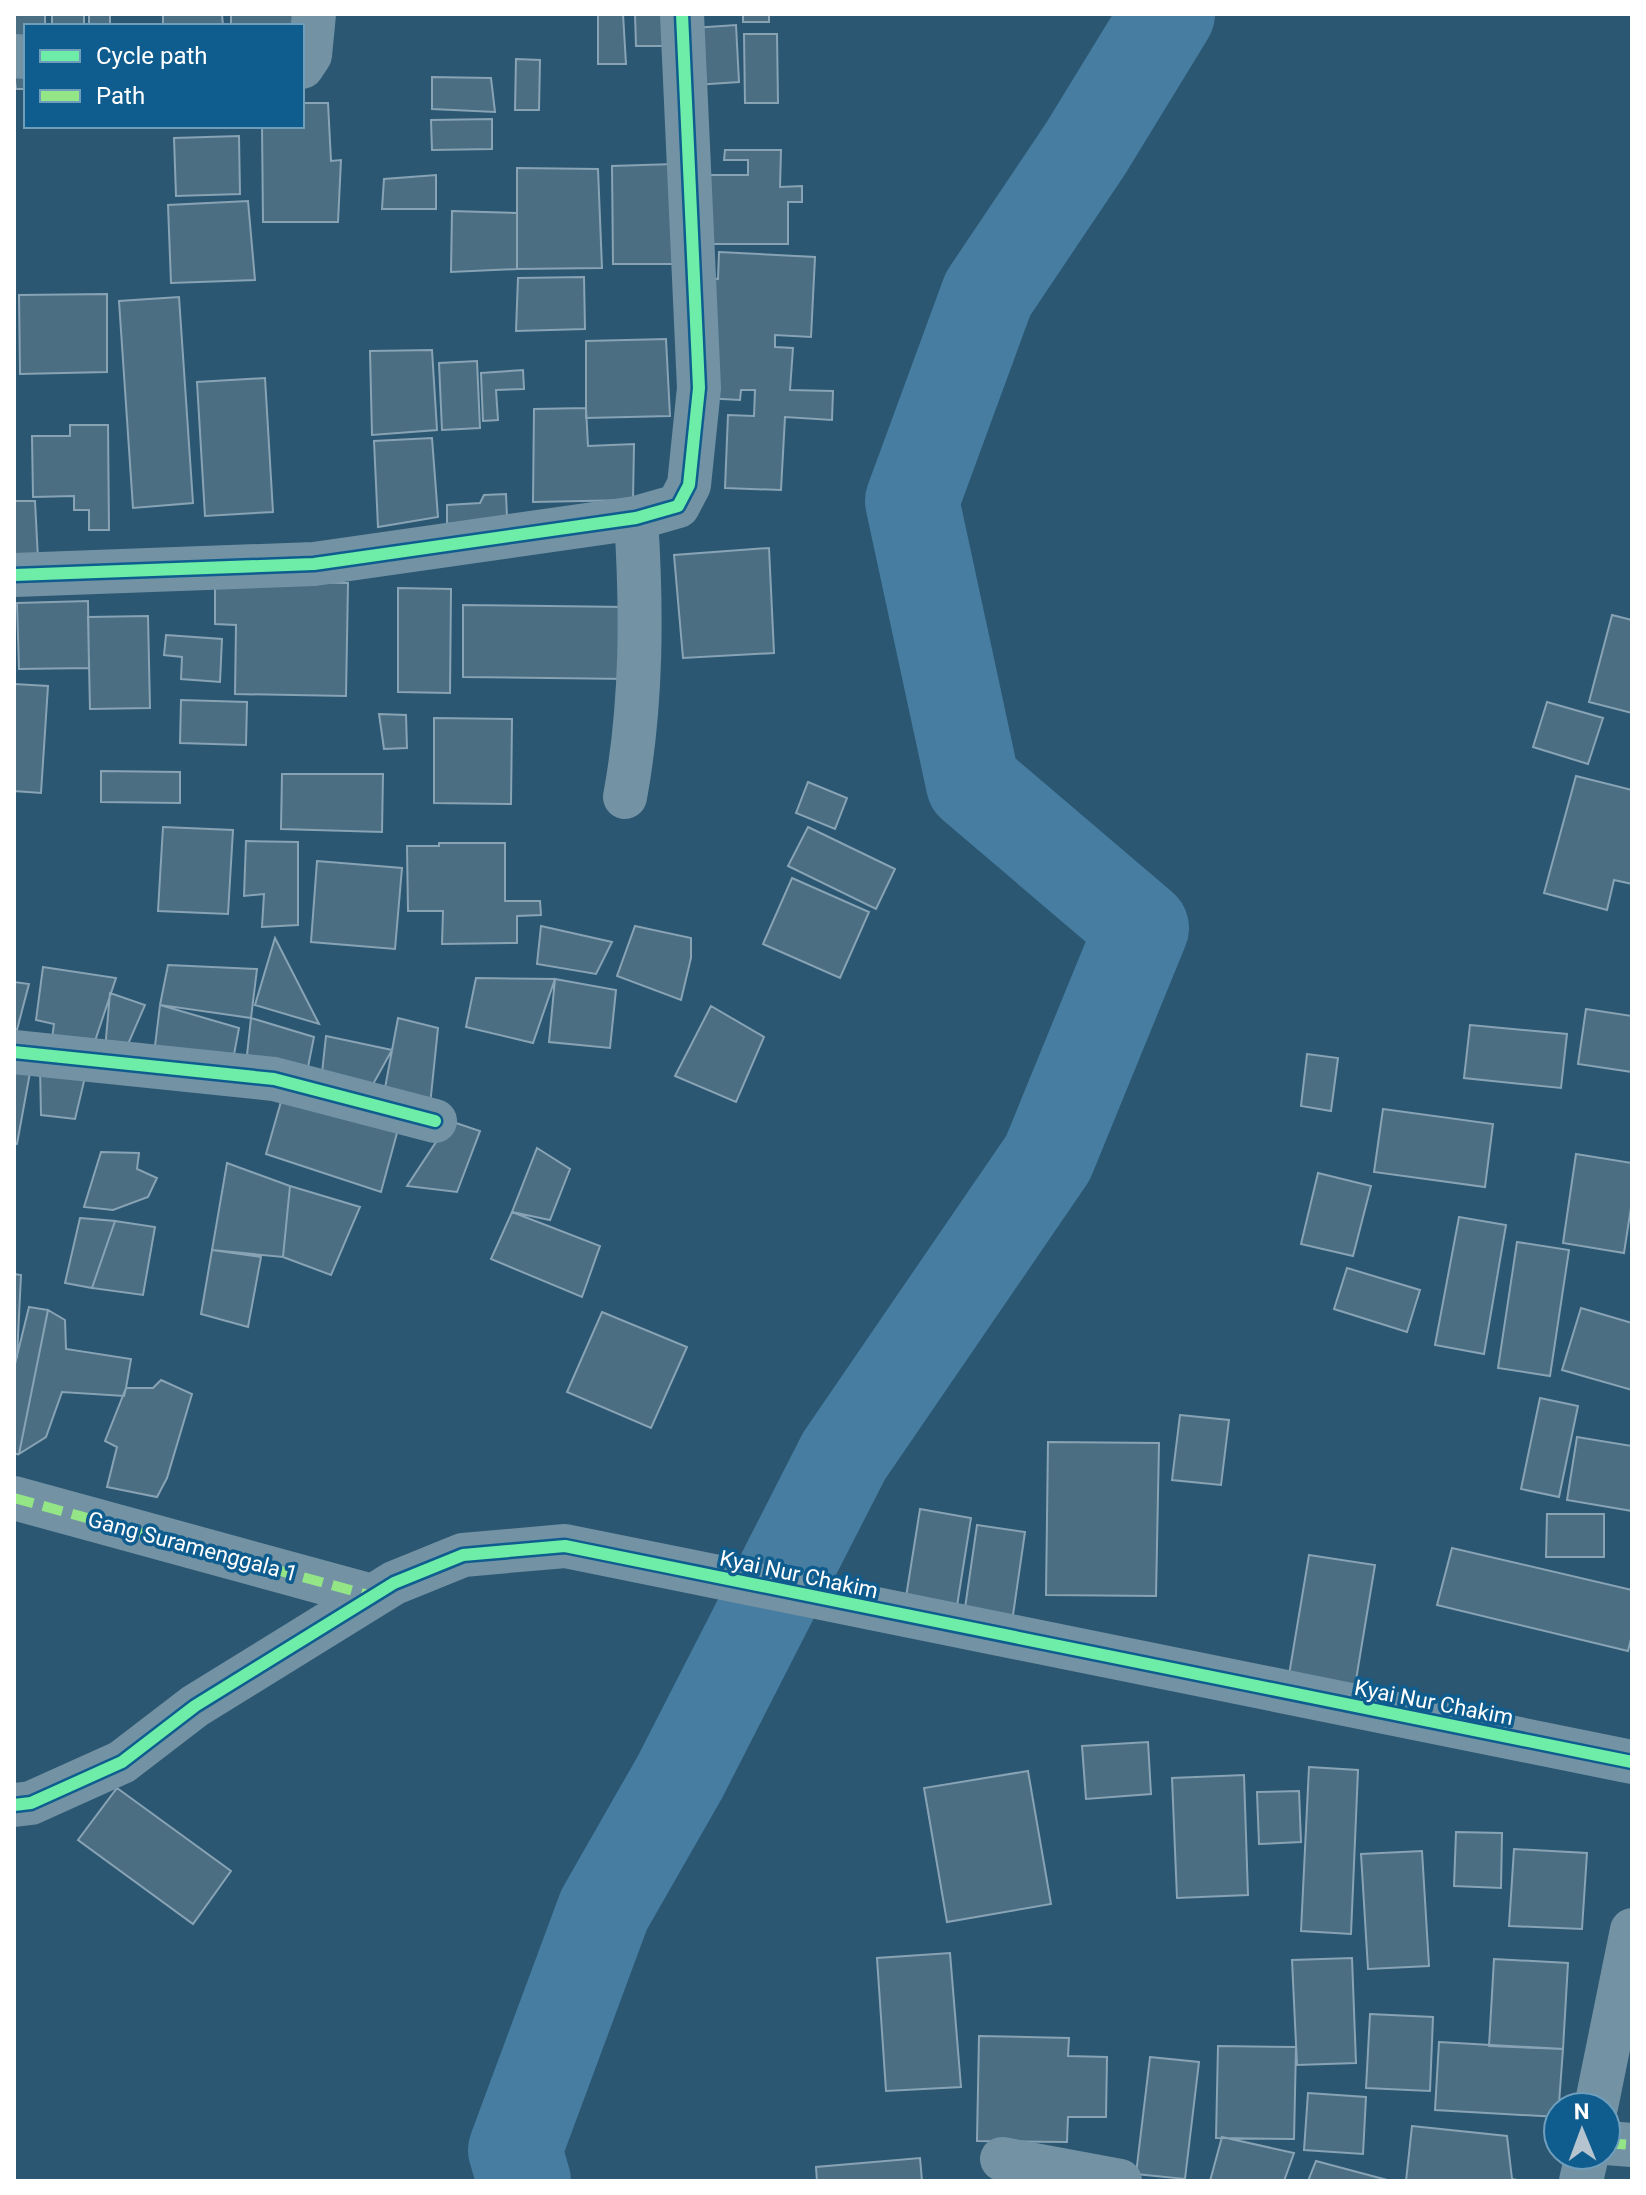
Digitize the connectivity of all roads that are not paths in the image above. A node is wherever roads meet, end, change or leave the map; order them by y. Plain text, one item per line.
1 (314, 14) edge
2 (682, 14) edge
3 (304, 64) edge
4 (636, 518) junction
5 (14, 575) edge
6 (625, 797) dead end
7 (14, 1052) edge
8 (435, 1121) dead end
9 (14, 1498) edge
10 (372, 1596) junction
11 (1632, 1762) edge
12 (14, 1805) edge
13 (1632, 1930) edge
14 (1599, 2091) edge
15 (1002, 2159) dead end
16 (1120, 2181) edge

1 - 3 street
2 - 4 street
4 - 5 street
4 - 6 street
7 - 8 street
9 - 10 street, Gang Suramenggala 1
10 - 11 street, Kyai Nur Chakim
10 - 12 street, Kyai Nur Chakim
13 - 14 street
15 - 16 street

